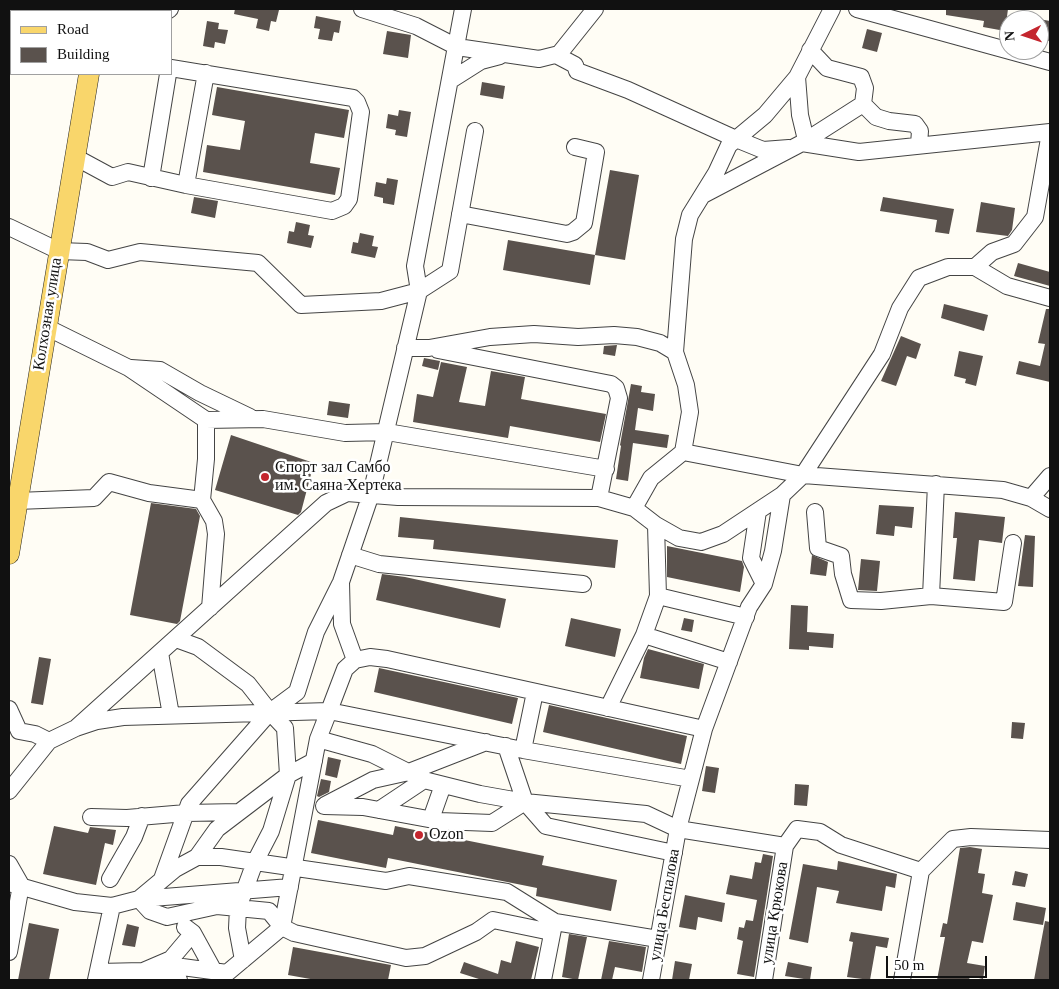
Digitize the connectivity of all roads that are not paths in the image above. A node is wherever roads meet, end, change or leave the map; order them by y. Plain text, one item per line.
1 (362, 9) edge
2 (464, 9) edge
3 (581, 9) edge
4 (595, 9) edge
5 (832, 9) edge
6 (857, 9) edge
7 (571, 41) junction
8 (457, 47) junction
9 (810, 50) junction
10 (509, 54) junction
11 (556, 55) junction
12 (1050, 62) edge
13 (172, 68) edge
14 (206, 73) junction
15 (89, 75) edge
16 (168, 75) edge
17 (796, 77) junction
18 (451, 80) junction
19 (863, 104) junction
20 (475, 131) dead end
21 (1050, 133) edge
22 (736, 139) junction
23 (801, 144) junction
24 (919, 144) junction
25 (575, 147) dead end
26 (75, 157) junction
27 (151, 178) junction
28 (186, 185) junction
29 (703, 195) junction
30 (1044, 207) edge
31 (460, 214) junction
32 (9, 227) edge
33 (59, 252) junction
34 (975, 267) junction
35 (419, 291) junction
36 (1050, 298) edge
37 (46, 327) junction
38 (405, 348) junction
39 (429, 348) junction
40 (675, 352) junction
41 (129, 368) junction
42 (253, 419) junction
43 (206, 420) junction
44 (387, 432) junction
45 (683, 452) junction
46 (606, 469) junction
47 (803, 475) junction
48 (1050, 476) edge
49 (936, 484) junction
50 (370, 494) junction
51 (782, 495) junction
52 (599, 498) junction
53 (1031, 498) junction
54 (202, 500) junction
55 (17, 501) junction
56 (634, 508) junction
57 (1050, 509) edge
58 (758, 510) junction
59 (815, 512) dead end
60 (656, 525) junction
61 (1013, 543) dead end
62 (9, 554) edge
63 (350, 555) junction
64 (341, 582) junction
65 (584, 584) dead end
66 (764, 584) junction
67 (658, 596) junction
68 (931, 596) junction
69 (210, 608) junction
70 (746, 616) junction
71 (644, 635) junction
72 (176, 639) junction
73 (160, 653) junction
74 (355, 660) junction
75 (729, 662) junction
76 (535, 692) junction
77 (608, 708) junction
78 (9, 709) edge
79 (329, 711) junction
80 (270, 712) junction
81 (171, 716) junction
82 (76, 728) junction
83 (704, 729) junction
84 (318, 739) junction
85 (49, 741) junction
86 (486, 742) junction
87 (506, 746) junction
88 (523, 750) junction
89 (314, 761) junction
90 (409, 772) junction
91 (288, 774) junction
92 (691, 779) junction
93 (424, 780) junction
94 (443, 784) junction
95 (9, 791) edge
96 (525, 802) junction
97 (324, 806) junction
98 (379, 810) junction
99 (239, 812) junction
100 (186, 813) junction
101 (142, 816) junction
102 (304, 816) junction
103 (91, 817) dead end
104 (431, 820) junction
105 (678, 829) junction
106 (1050, 840) edge
107 (785, 846) junction
108 (674, 853) junction
109 (197, 856) junction
110 (255, 862) junction
111 (9, 864) edge
112 (294, 866) junction
113 (921, 871) junction
114 (110, 879) dead end
115 (162, 879) junction
116 (15, 884) edge
117 (290, 886) junction
118 (246, 890) junction
119 (139, 899) junction
120 (112, 906) junction
121 (238, 908) junction
122 (173, 917) junction
123 (282, 927) junction
124 (553, 927) junction
125 (193, 934) junction
126 (658, 939) junction
127 (9, 952) edge
128 (244, 960) junction
129 (160, 964) junction
130 (143, 971) junction
131 (97, 976) edge
132 (213, 977) edge
133 (179, 980) edge
134 (188, 980) edge
135 (543, 980) edge
136 (652, 980) edge
137 (764, 980) edge
138 (902, 980) edge

1 - 8 street
2 - 8 street
3 - 7 street
4 - 7 street
5 - 9 street
6 - 12 street
7 - 11 street
8 - 10 street
8 - 18 street
9 - 17 street
9 - 19 street
10 - 11 street
10 - 18 street
11 - 22 street
13 - 14 street
14 - 28 street
14 - 28 street
15 - 26 main road, Колхозная улица
16 - 27 street
17 - 22 street
17 - 23 street
18 - 35 street
19 - 23 street
19 - 24 street
20 - 31 street
21 - 24 street
21 - 30 street
22 - 23 street
22 - 29 street
23 - 24 street
23 - 29 street
25 - 31 street
26 - 27 street
26 - 33 main road, Колхозная улица
27 - 28 street
29 - 40 street
30 - 34 street
31 - 35 street
32 - 33 street
33 - 35 street
33 - 37 main road, Колхозная улица
34 - 36 street
34 - 47 street
35 - 38 street
37 - 41 street
37 - 55 main road, Колхозная улица
38 - 39 street
38 - 44 street
39 - 40 street
39 - 46 street
40 - 45 street
41 - 42 street
41 - 43 street
42 - 43 street
42 - 44 street
43 - 54 street
44 - 46 street
44 - 50 street
45 - 47 street
45 - 56 street
46 - 52 street
47 - 49 street
47 - 51 street
48 - 53 street
49 - 53 street
49 - 68 street
50 - 52 street
50 - 63 street
50 - 69 street
51 - 58 street
51 - 66 street, улица Беспалова
52 - 56 street
53 - 57 street
54 - 55 street
54 - 69 street
55 - 62 main road, Колхозная улица
56 - 60 street
58 - 60 street
58 - 66 street
59 - 68 street
60 - 67 street
61 - 68 street
63 - 64 street
63 - 65 street
64 - 74 street
64 - 80 street
66 - 70 street, улица Беспалова
67 - 70 street
67 - 71 street
69 - 72 street
70 - 75 street, улица Беспалова
71 - 75 street
71 - 77 street
72 - 73 street
72 - 80 street
73 - 81 street
73 - 82 street
74 - 76 street
74 - 79 street
75 - 83 street, улица Беспалова
76 - 77 street
76 - 88 street
77 - 83 street
78 - 85 street
79 - 80 street
79 - 84 street
79 - 86 street
80 - 81 street
80 - 91 street
80 - 100 street
81 - 82 street
82 - 85 street
83 - 92 street, улица Беспалова
84 - 89 street
84 - 90 street
85 - 95 street
86 - 87 street
86 - 90 street
87 - 88 street
87 - 96 street
88 - 92 street
89 - 91 street
89 - 102 street
90 - 93 street
90 - 97 street
91 - 99 street
91 - 110 street
92 - 105 street, улица Беспалова
93 - 94 street
93 - 98 street
94 - 96 street
94 - 104 street
96 - 104 street
96 - 105 street
96 - 108 street
97 - 98 street
97 - 102 street
98 - 104 street
99 - 100 street
99 - 109 street
100 - 101 street
100 - 115 street
101 - 103 street
101 - 114 street
102 - 112 street
105 - 107 street
105 - 108 street, улица Беспалова
106 - 113 street
107 - 113 street
107 - 137 street, улица Крюкова
108 - 126 street, улица Беспалова
109 - 110 street
109 - 115 street
110 - 112 street
110 - 118 street
111 - 116 street
112 - 117 street
112 - 124 street
113 - 138 street
115 - 119 street
116 - 120 street
116 - 127 street
117 - 118 street
117 - 123 street
118 - 119 street
118 - 121 street
119 - 120 street
119 - 122 street
120 - 131 street
121 - 122 street
121 - 123 street
121 - 128 street
122 - 125 street
123 - 124 street
123 - 128 street
124 - 126 street
124 - 135 street
125 - 129 street
125 - 132 street
126 - 136 street, улица Беспалова
128 - 132 street
129 - 130 street
129 - 132 street
130 - 131 street
130 - 133 street
132 - 134 street

